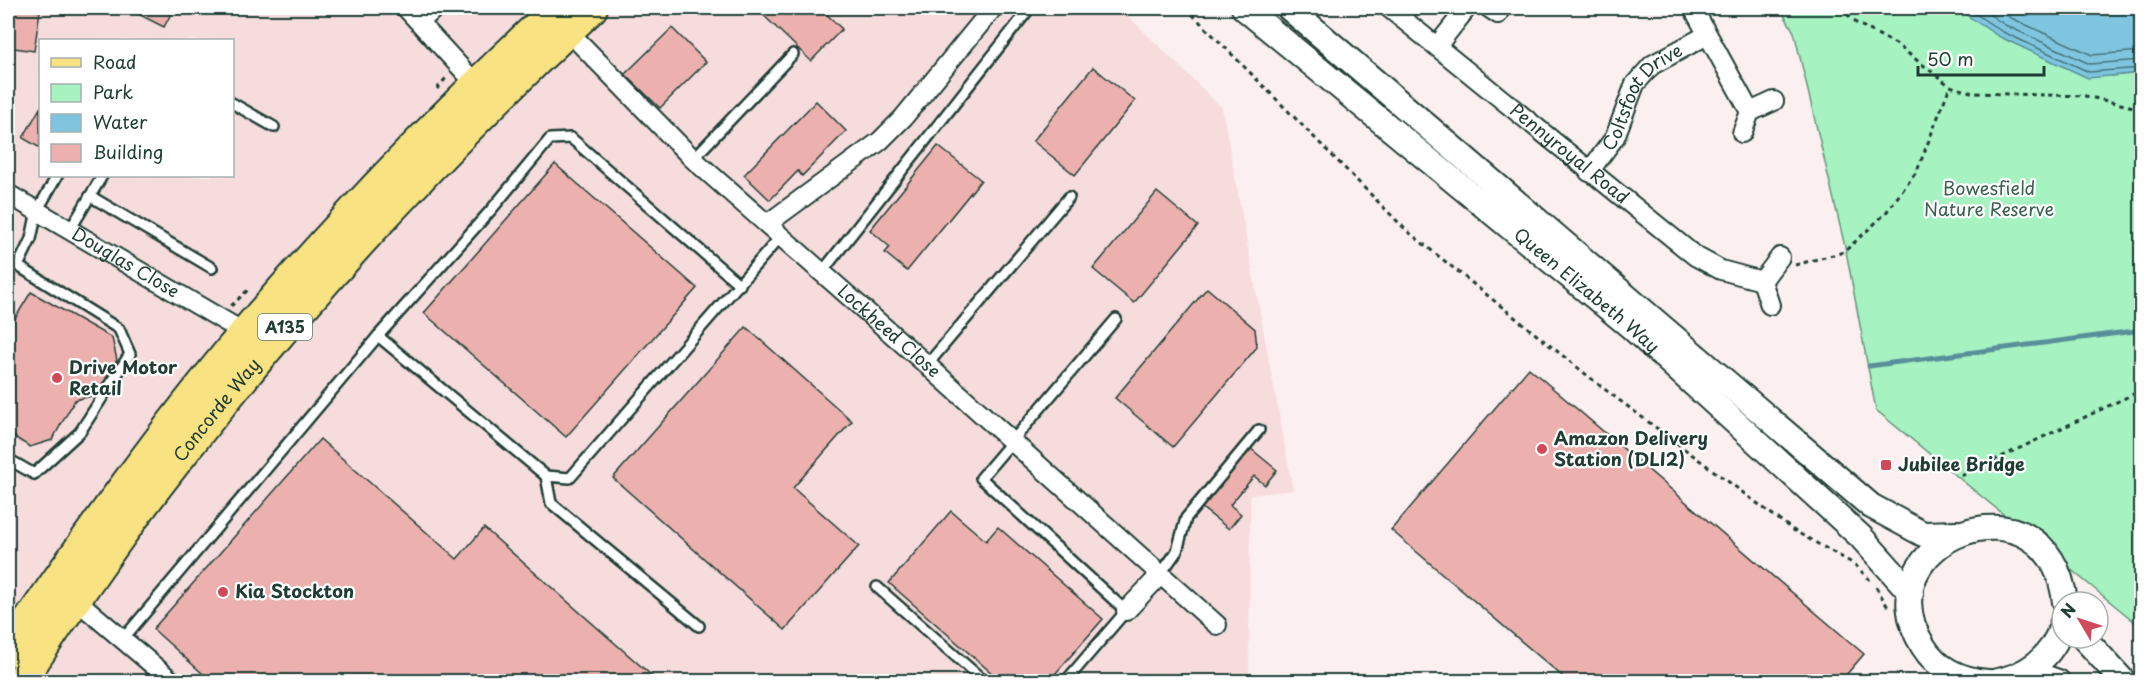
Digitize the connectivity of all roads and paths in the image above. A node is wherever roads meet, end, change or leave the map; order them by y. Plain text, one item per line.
1 (406, 8) edge
2 (435, 8) edge
3 (592, 8) edge
4 (993, 8) edge
5 (1030, 8) edge
6 (1186, 8) edge
7 (1244, 8) edge
8 (1289, 8) edge
9 (1389, 8) edge
10 (1467, 8) edge
11 (1693, 8) edge
12 (1841, 8) edge
13 (562, 19) edge
14 (421, 21) junction
15 (1707, 35) junction
16 (1437, 46) junction
17 (793, 54) dead end
18 (475, 83) junction
19 (1950, 86) junction
20 (1774, 101) dead end
21 (234, 104) edge
22 (2142, 109) edge
23 (1750, 112) junction
24 (274, 127) dead end
25 (1742, 133) dead end
26 (693, 159) junction
27 (1588, 172) junction
28 (56, 177) edge
29 (101, 177) edge
30 (8, 194) edge
31 (90, 196) junction
32 (1069, 197) dead end
33 (37, 211) junction
34 (767, 224) junction
35 (70, 230) junction
36 (782, 236) junction
37 (1780, 257) dead end
38 (212, 268) dead end
39 (822, 272) junction
40 (1765, 277) junction
41 (740, 285) junction
42 (1770, 305) dead end
43 (1116, 319) dead end
44 (245, 333) junction
45 (378, 336) junction
46 (927, 365) junction
47 (2142, 390) edge
48 (1259, 430) dead end
49 (1011, 442) junction
50 (8, 459) edge
51 (546, 476) junction
52 (1961, 476) dead end
53 (1957, 533) junction
54 (1160, 575) junction
55 (877, 587) dead end
56 (2063, 590) edge
57 (1911, 593) junction
58 (75, 599) junction
59 (1126, 611) junction
60 (1891, 611) dead end
61 (1217, 625) dead end
62 (699, 626) dead end
63 (123, 639) junction
64 (2050, 650) edge
65 (2095, 650) edge
66 (8, 651) edge
67 (1937, 671) edge
68 (2026, 671) junction
69 (20, 681) edge
70 (173, 681) edge
71 (985, 681) edge
72 (1065, 681) edge
73 (1983, 681) edge
74 (1988, 681) edge
75 (1993, 681) edge
76 (2058, 681) edge
77 (2124, 681) edge

1 - 14 street
2 - 14 street
3 - 13 main road, Concorde Way / A135
4 - 34 street
5 - 39 lane
6 - 60 path
7 - 57 street, Queen Elizabeth Way
8 - 53 street, Queen Elizabeth Way
9 - 16 street, Pennyroyal Road
10 - 16 street
11 - 15 street
12 - 19 path
13 - 18 main road, Concorde Way / A135
13 - 26 street, Lockheed Close
13 - 58 main road, Concorde Way / A135
14 - 18 street
15 - 23 street
15 - 27 street, Coltsfoot Drive
16 - 27 street, Pennyroyal Road
17 - 26 lane
18 - 44 main road, Concorde Way / A135
19 - 22 path
19 - 40 path
20 - 23 street
21 - 24 lane
23 - 25 street
26 - 34 street, Lockheed Close
27 - 40 street, Pennyroyal Road
28 - 33 lane
29 - 31 lane
30 - 33 street, Douglas Close
31 - 35 lane
31 - 38 lane
32 - 46 lane
33 - 35 street, Douglas Close
33 - 50 lane
34 - 36 street, Lockheed Close
35 - 44 street, Douglas Close
36 - 39 street, Lockheed Close
36 - 41 lane
37 - 40 street
39 - 46 street, Lockheed Close
40 - 42 street
41 - 45 lane
41 - 51 lane
43 - 49 lane
44 - 66 main road, Concorde Way / A135
45 - 51 lane
45 - 63 lane
46 - 49 street, Lockheed Close
47 - 52 path
48 - 54 lane
49 - 54 street, Lockheed Close
49 - 59 lane
51 - 62 lane
53 - 56 street
53 - 57 street
54 - 59 street
54 - 61 street, Lockheed Close
55 - 71 lane
57 - 67 street
58 - 63 street
58 - 69 main road, Concorde Way / A135
59 - 72 lane
63 - 70 street
64 - 68 street
65 - 77 street
67 - 73 street
68 - 75 street
68 - 76 street
73 - 74 street

